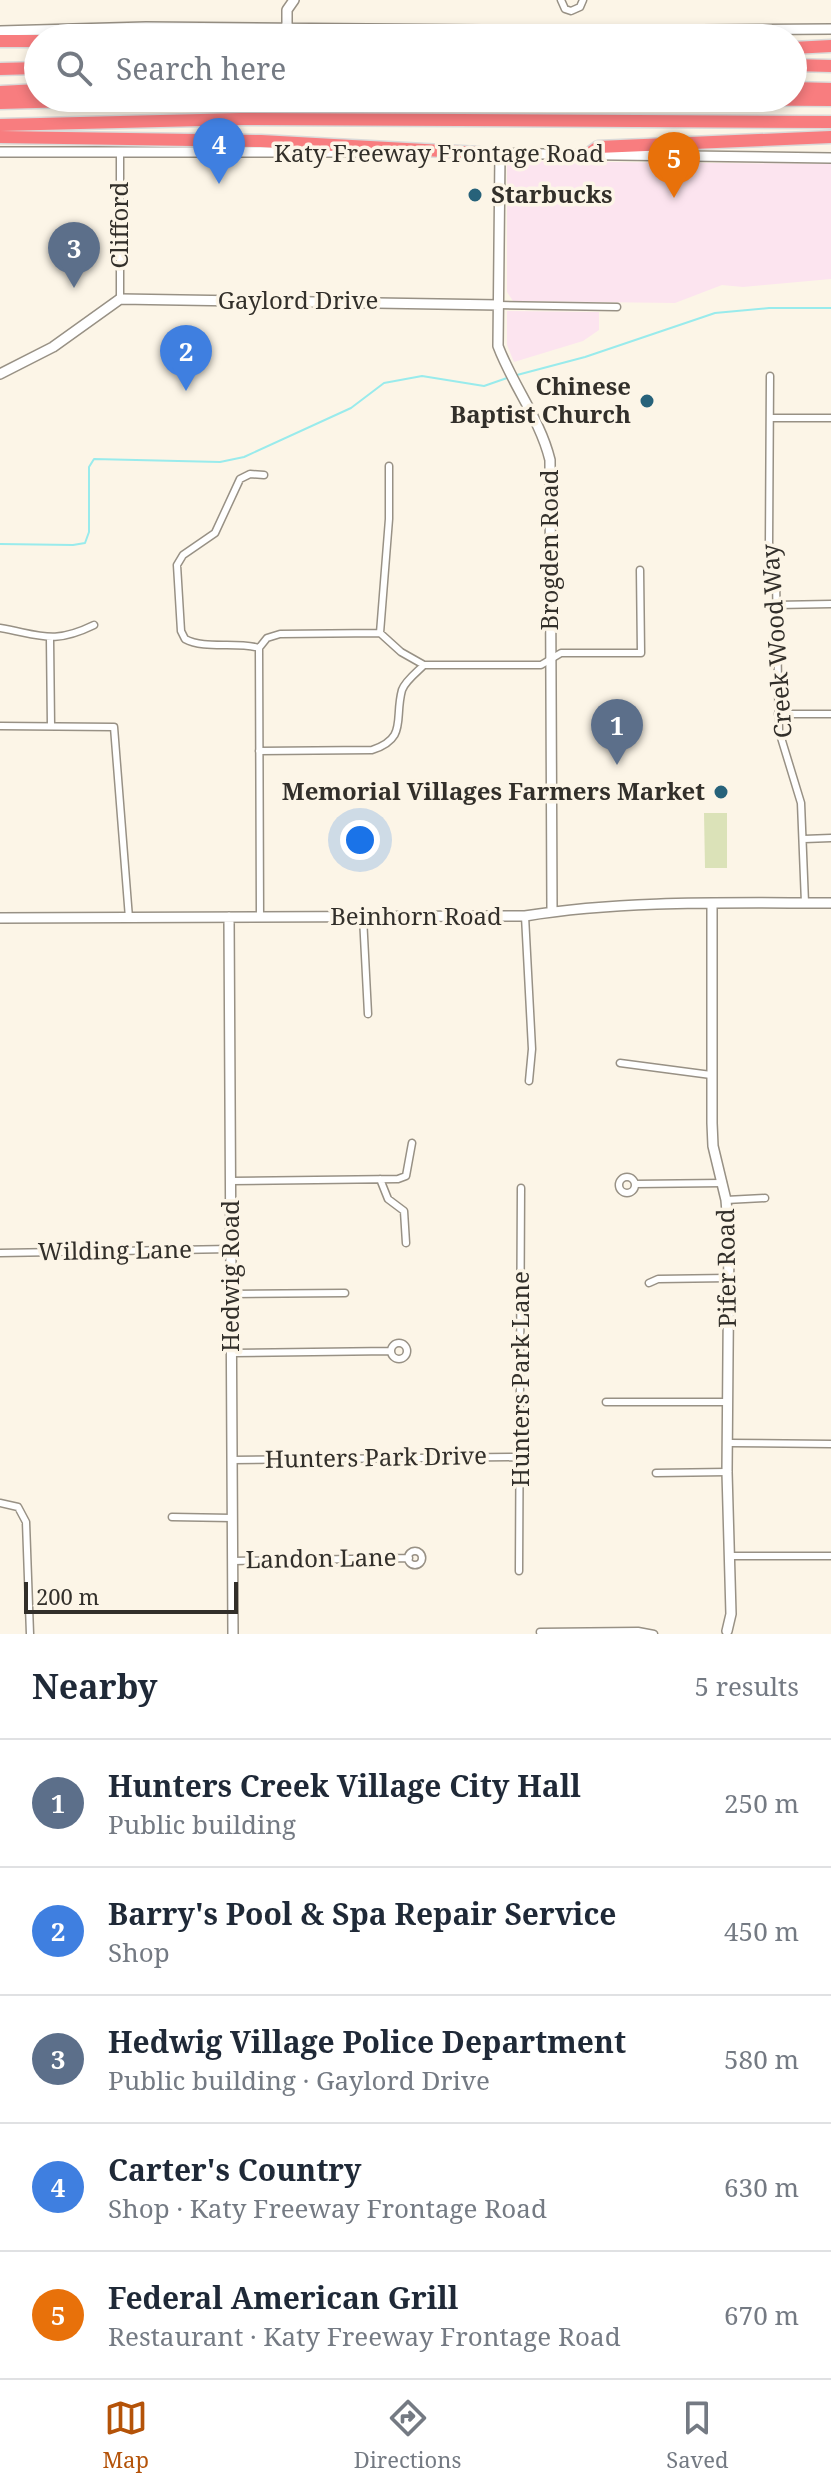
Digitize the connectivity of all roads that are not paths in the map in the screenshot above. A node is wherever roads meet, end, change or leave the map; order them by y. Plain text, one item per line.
1 (294, 0) edge
2 (561, 0) edge
3 (583, 0) edge
4 (287, 24) edge
5 (807, 29) edge
6 (831, 29) edge
7 (24, 30) edge
8 (0, 31) edge
9 (0, 41) edge
10 (24, 41) edge
11 (831, 46) edge
12 (807, 47) edge
13 (807, 65) edge
14 (831, 66) edge
15 (24, 68) edge
16 (0, 69) edge
17 (807, 88) edge
18 (831, 89) edge
19 (24, 91) edge
20 (0, 92) edge
21 (807, 100) edge
22 (831, 100) edge
23 (24, 102) edge
24 (0, 103) edge
25 (831, 122) edge
26 (0, 125) edge
27 (0, 137) edge
28 (831, 137) edge
29 (120, 151) junction
30 (0, 152) edge
31 (479, 153) junction
32 (500, 153) junction
33 (587, 155) junction
34 (831, 158) edge
35 (120, 299) junction
36 (499, 305) junction
37 (617, 307) dead end
38 (0, 374) edge
39 (770, 376) dead end
40 (771, 418) junction
41 (831, 418) edge
42 (389, 466) dead end
43 (264, 475) dead end
44 (640, 570) dead end
45 (831, 604) edge
46 (776, 605) junction
47 (94, 625) dead end
48 (0, 628) edge
49 (380, 633) junction
50 (50, 639) junction
51 (259, 648) junction
52 (551, 660) junction
53 (424, 665) junction
54 (778, 714) junction
55 (831, 714) edge
56 (0, 726) edge
57 (51, 726) junction
58 (259, 751) junction
59 (831, 838) edge
60 (804, 839) junction
61 (805, 903) junction
62 (831, 903) edge
63 (712, 905) junction
64 (552, 910) junction
65 (525, 916) junction
66 (229, 917) junction
67 (260, 917) junction
68 (363, 917) junction
69 (0, 918) edge
70 (129, 918) junction
71 (368, 1014) dead end
72 (620, 1063) dead end
73 (711, 1075) junction
74 (529, 1081) dead end
75 (412, 1143) dead end
76 (380, 1179) junction
77 (231, 1181) junction
78 (723, 1183) junction
79 (635, 1184) dead end
80 (521, 1188) dead end
81 (765, 1198) dead end
82 (726, 1200) junction
83 (406, 1243) dead end
84 (231, 1249) junction
85 (0, 1253) edge
86 (729, 1278) junction
87 (649, 1283) dead end
88 (345, 1293) dead end
89 (231, 1294) junction
90 (391, 1351) dead end
91 (232, 1353) junction
92 (606, 1402) dead end
93 (728, 1402) junction
94 (729, 1443) junction
95 (831, 1444) edge
96 (520, 1457) junction
97 (232, 1460) junction
98 (727, 1472) junction
99 (656, 1473) dead end
100 (0, 1503) edge
101 (172, 1517) dead end
102 (232, 1518) junction
103 (729, 1556) junction
104 (831, 1556) edge
105 (409, 1558) dead end
106 (233, 1561) junction
107 (519, 1571) dead end
108 (540, 1632) edge
109 (725, 1633) edge
110 (30, 1634) edge
111 (233, 1634) edge
112 (654, 1634) edge

1 - 4 street
2 - 3 street
5 - 6 street
7 - 8 street
9 - 10 highway
11 - 12 highway
13 - 14 highway
15 - 16 highway
17 - 18 highway
19 - 20 highway
21 - 22 highway
23 - 24 highway
25 - 26 highway
27 - 31 highway
28 - 33 highway
29 - 30 street, Katy Freeway Frontage Road
29 - 31 street, Katy Freeway Frontage Road
29 - 35 street, Clifford
31 - 32 street, Katy Freeway Frontage Road
32 - 33 street, Katy Freeway Frontage Road
32 - 36 street, Brogden Road
33 - 34 street, Katy Freeway Frontage Road
35 - 36 street, Gaylord Drive
35 - 38 street
36 - 37 street, Gaylord Drive
36 - 52 street, Brogden Road
39 - 40 street, Creek Wood Way
40 - 41 street
40 - 46 street, Creek Wood Way
42 - 49 street
43 - 51 street
44 - 52 street
45 - 46 street
46 - 54 street, Creek Wood Way
47 - 50 street
48 - 50 street
49 - 51 street
49 - 53 street
50 - 57 street
51 - 58 street
52 - 53 street
52 - 64 street, Brogden Road
53 - 58 street
54 - 55 street
54 - 60 street, Creek Wood Way
56 - 57 street
57 - 70 street
58 - 67 street
59 - 60 street
60 - 61 street, Creek Wood Way
61 - 62 street, Beinhorn Road
61 - 63 street, Beinhorn Road
63 - 64 street, Beinhorn Road
63 - 73 street, Pifer Road
64 - 65 street, Beinhorn Road
65 - 68 street, Beinhorn Road
65 - 74 street
66 - 67 street, Beinhorn Road
66 - 70 street, Beinhorn Road
66 - 77 street, Hedwig Road
67 - 68 street, Beinhorn Road
68 - 71 street
69 - 70 street, Beinhorn Road
72 - 73 street
73 - 78 street, Pifer Road
75 - 76 street
76 - 77 street
76 - 83 street
77 - 84 street, Hedwig Road
78 - 79 street
78 - 82 street, Pifer Road
80 - 96 street, Hunters Park Lane
81 - 82 street
82 - 86 street, Pifer Road
84 - 85 street, Wilding Lane
84 - 89 street, Hedwig Road
86 - 87 street
86 - 93 street, Pifer Road
88 - 89 street
89 - 91 street, Hedwig Road
90 - 91 street
91 - 97 street, Hedwig Road
92 - 93 street
93 - 94 street, Pifer Road
94 - 95 street
94 - 98 street, Pifer Road
96 - 97 street, Hunters Park Drive
96 - 107 street, Hunters Park Lane
97 - 102 street, Hedwig Road
98 - 99 street
98 - 103 street, Pifer Road
100 - 110 street
101 - 102 street
102 - 106 street, Hedwig Road
103 - 104 street
103 - 109 street, Pifer Road
105 - 106 street, Landon Lane
106 - 111 street, Hedwig Road
108 - 112 street

